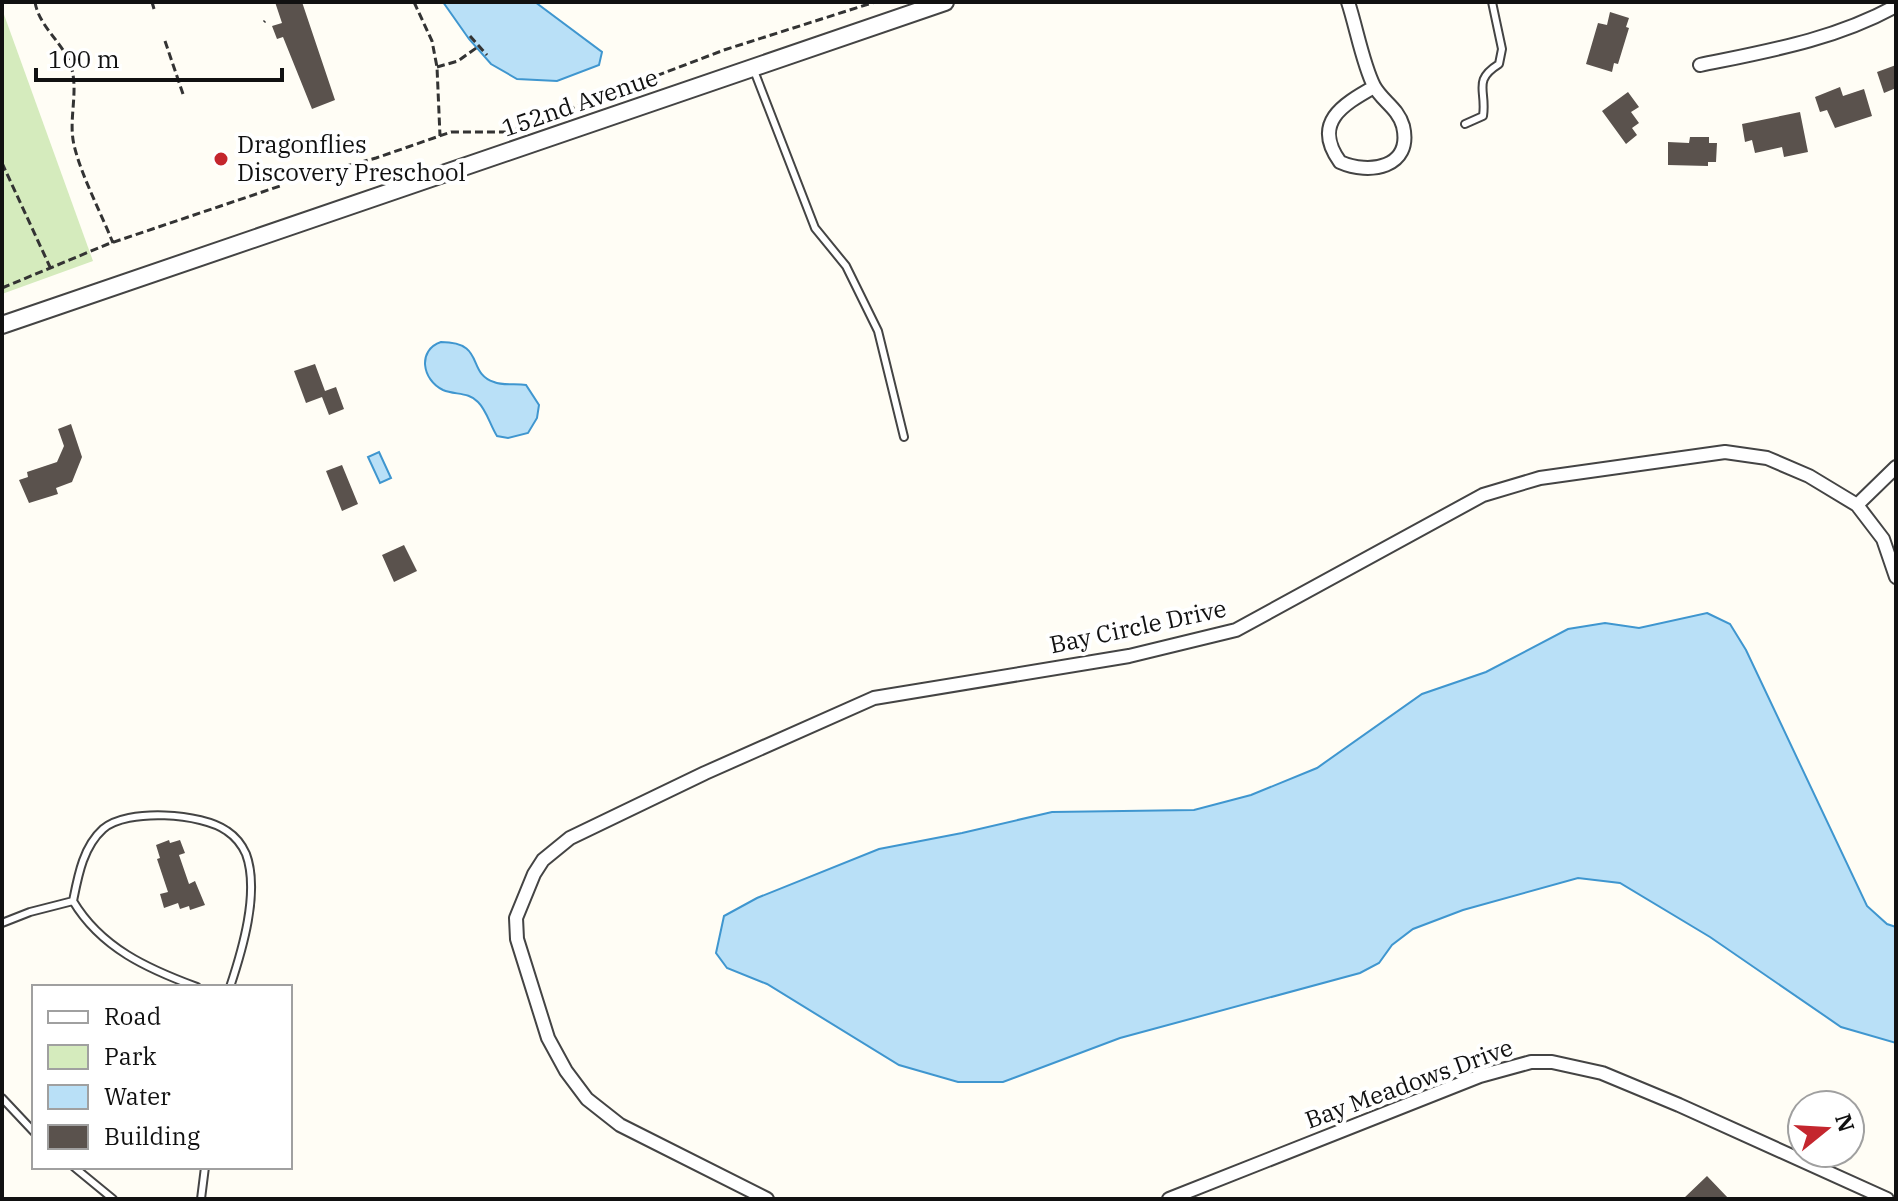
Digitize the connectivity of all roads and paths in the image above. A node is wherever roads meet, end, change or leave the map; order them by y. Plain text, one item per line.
1 (35, 2) edge
2 (152, 2) edge
3 (414, 2) edge
4 (875, 2) edge
5 (945, 2) edge
6 (1348, 2) edge
7 (1492, 2) edge
8 (1896, 6) edge
9 (154, 9) dead end
10 (470, 36) dead end
11 (166, 43) dead end
12 (479, 46) junction
13 (487, 55) dead end
14 (1700, 65) dead end
15 (437, 67) junction
16 (753, 68) junction
17 (1374, 87) junction
18 (184, 94) dead end
19 (1465, 124) dead end
20 (440, 136) junction
21 (2, 163) edge
22 (302, 178) dead end
23 (280, 186) dead end
24 (113, 243) junction
25 (50, 267) junction
26 (2, 288) edge
27 (2, 325) edge
28 (904, 437) dead end
29 (1896, 467) edge
30 (1857, 505) junction
31 (1896, 577) edge
32 (73, 901) junction
33 (2, 923) edge
34 (191, 985) edge
35 (231, 985) edge
36 (2, 1098) edge
37 (32, 1130) edge
38 (76, 1169) edge
39 (205, 1169) edge
40 (1863, 1195) edge
41 (113, 1199) edge
42 (201, 1199) edge
43 (767, 1199) edge
44 (1169, 1199) edge
45 (1887, 1199) edge

1 - 24 path
2 - 9 path
3 - 15 path
4 - 20 path
5 - 16 street, 152nd Avenue
6 - 17 street
7 - 19 lane
8 - 14 street
10 - 12 path
11 - 18 path
12 - 13 path
12 - 15 path
15 - 20 path
16 - 27 street, 152nd Avenue
16 - 28 lane
17 - 17 street
20 - 22 path
21 - 25 path
23 - 24 path
24 - 25 path
25 - 26 path
29 - 30 street
30 - 31 street, Bay Circle Drive
30 - 43 street, Bay Circle Drive
32 - 33 lane
32 - 34 lane
32 - 35 lane
36 - 37 lane
38 - 41 lane
39 - 42 lane
40 - 44 street, Bay Meadows Drive
40 - 45 street, Bay Meadows Drive

